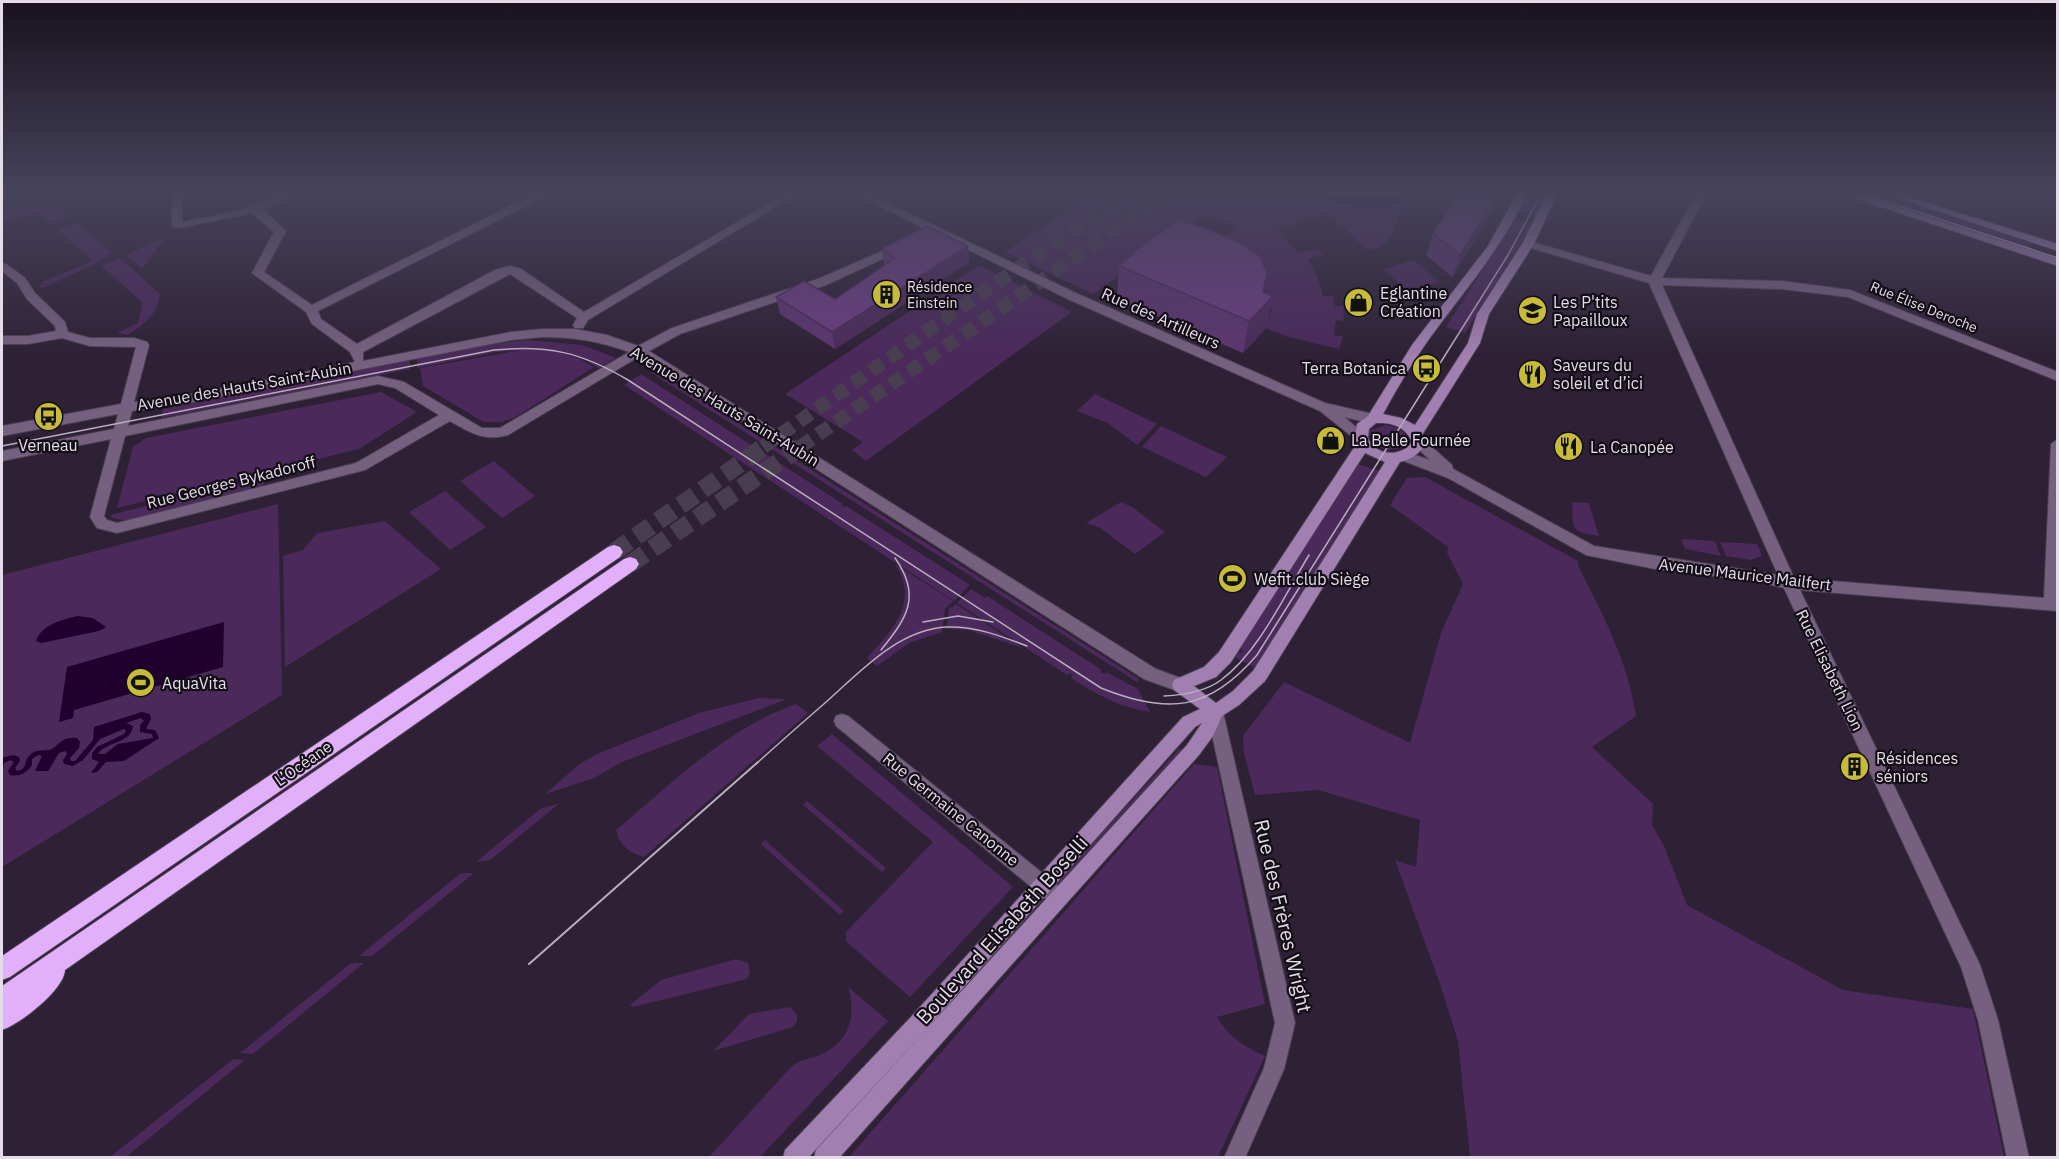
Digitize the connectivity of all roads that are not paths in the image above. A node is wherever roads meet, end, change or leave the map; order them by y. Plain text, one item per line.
1 (271, 248) edge
2 (434, 248) edge
3 (701, 248) edge
4 (897, 248) edge
5 (955, 248) edge
6 (1490, 248) edge
7 (1525, 248) edge
8 (1542, 248) edge
9 (1672, 248) edge
10 (2012, 248) edge
11 (2058, 263) edge
12 (2, 266) edge
13 (1654, 281) junction
14 (311, 310) junction
15 (584, 317) junction
16 (575, 333) junction
17 (62, 334) junction
18 (2, 340) edge
19 (356, 350) junction
20 (640, 351) junction
21 (357, 365) junction
22 (2058, 377) edge
23 (1321, 407) junction
24 (124, 408) junction
25 (449, 415) junction
26 (1373, 419) junction
27 (2, 431) edge
28 (119, 433) junction
29 (1418, 439) junction
30 (1362, 440) junction
31 (2058, 444) edge
32 (2, 456) edge
33 (1401, 458) junction
34 (1453, 474) junction
35 (1788, 583) junction
36 (2054, 604) edge
37 (1180, 685) junction
38 (1215, 712) junction
39 (842, 721) dead end
40 (1043, 885) junction
41 (1059, 898) junction
42 (72, 952) junction
43 (2, 969) edge
44 (2, 1000) edge
45 (2, 1018) edge
46 (793, 1158) edge
47 (824, 1158) edge
48 (1234, 1158) edge
49 (2018, 1158) edge

1 - 14 street
2 - 14 street
3 - 15 street
4 - 20 street
5 - 23 street, Rue des Artilleurs
6 - 26 street
7 - 29 street
8 - 13 street, Rue Élise Deroche
9 - 13 street
10 - 11 street
12 - 17 street
13 - 22 street, Rue Élise Deroche
13 - 35 street, Rue Elisabeth Lion
14 - 19 street
15 - 16 street
15 - 19 street
16 - 20 street, Avenue des Hauts Saint-Aubin
16 - 21 street, Avenue des Hauts Saint-Aubin
17 - 18 street
17 - 24 street, Rue Georges Bykadoroff
19 - 21 street
20 - 25 street
20 - 37 street, Avenue des Hauts Saint-Aubin
21 - 24 street, Avenue des Hauts Saint-Aubin
23 - 26 street, Rue des Artilleurs
23 - 30 street, Rue des Artilleurs
24 - 27 street, Avenue des Hauts Saint-Aubin
24 - 28 street, Rue Georges Bykadoroff
25 - 28 street
25 - 28 street, Rue Georges Bykadoroff
26 - 29 street
26 - 30 street
28 - 32 street
29 - 33 street
29 - 34 street, Avenue Maurice Mailfert
30 - 33 street
30 - 37 street
31 - 36 street
33 - 34 street, Avenue Maurice Mailfert
33 - 38 street, Boulevard Elisabeth Boselli
34 - 35 street, Avenue Maurice Mailfert
35 - 36 street, Avenue Maurice Mailfert
35 - 49 street, Rue Elisabeth Lion
37 - 38 street
38 - 40 street, Boulevard Elisabeth Boselli
38 - 41 street, Boulevard Elisabeth Boselli
38 - 48 street, Rue des Frères Wright
39 - 40 street, Rue Germaine Canonne
40 - 41 street, Rue Germaine Canonne
40 - 46 street, Boulevard Elisabeth Boselli
41 - 47 street, Boulevard Elisabeth Boselli
42 - 43 highway, L’Océane
42 - 44 highway, L’Océane
42 - 45 highway

